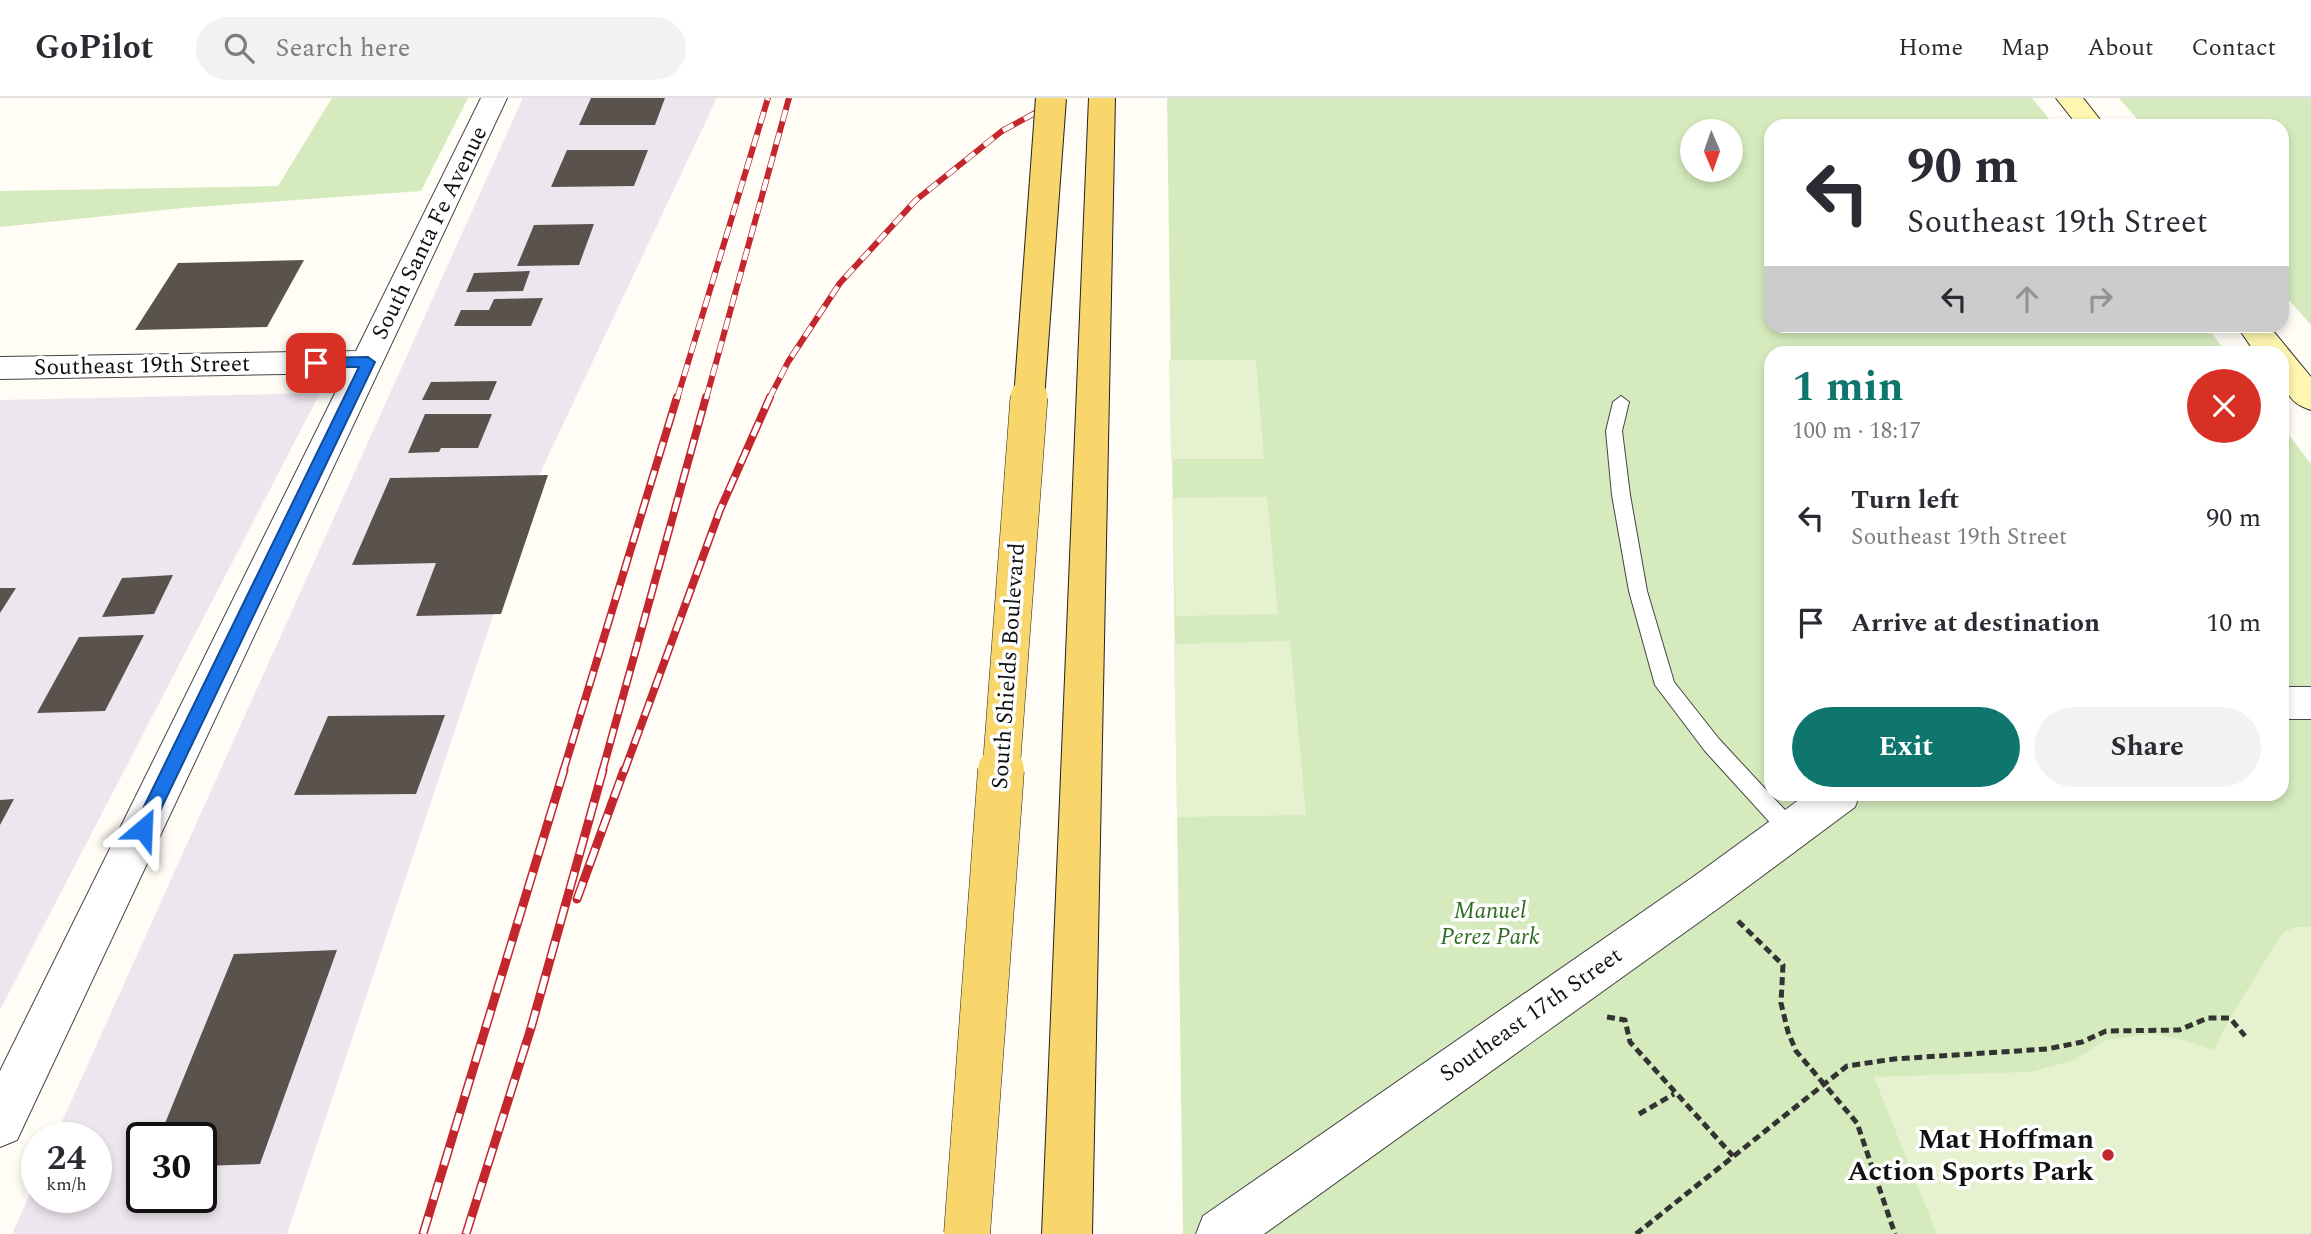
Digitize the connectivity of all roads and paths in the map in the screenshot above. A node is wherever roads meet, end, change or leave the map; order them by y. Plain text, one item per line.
1 (494, 98) edge
2 (1051, 98) edge
3 (1102, 98) edge
4 (2069, 98) edge
5 (2086, 119) edge
6 (368, 362) junction
7 (0, 368) edge
8 (2289, 372) edge
9 (2311, 399) edge
10 (1621, 402) dead end
11 (2311, 703) edge
12 (2289, 704) edge
13 (1831, 801) edge
14 (1791, 831) junction
15 (1708, 891) junction
16 (1578, 982) junction
17 (2245, 1035) dead end
18 (1822, 1084) junction
19 (1674, 1094) junction
20 (1639, 1114) dead end
21 (0, 1123) edge
22 (1732, 1156) junction
23 (967, 1234) edge
24 (1066, 1234) edge
25 (1221, 1234) edge
26 (1636, 1234) edge
27 (1895, 1234) edge

1 - 6 street, South Santa Fe Avenue
2 - 23 main road, South Shields Boulevard, bridge
3 - 24 main road
4 - 5 main road
6 - 7 street, Southeast 19th Street
6 - 21 street, South Santa Fe Avenue
8 - 9 main road
10 - 14 lane
11 - 12 street
13 - 14 street, Southeast 17th Street
14 - 15 street, Southeast 17th Street
15 - 16 street, Southeast 17th Street
15 - 18 path
16 - 19 path
16 - 25 street, Southeast 17th Street
17 - 18 path
18 - 22 path
18 - 27 path
19 - 20 path
19 - 22 path
22 - 26 path

